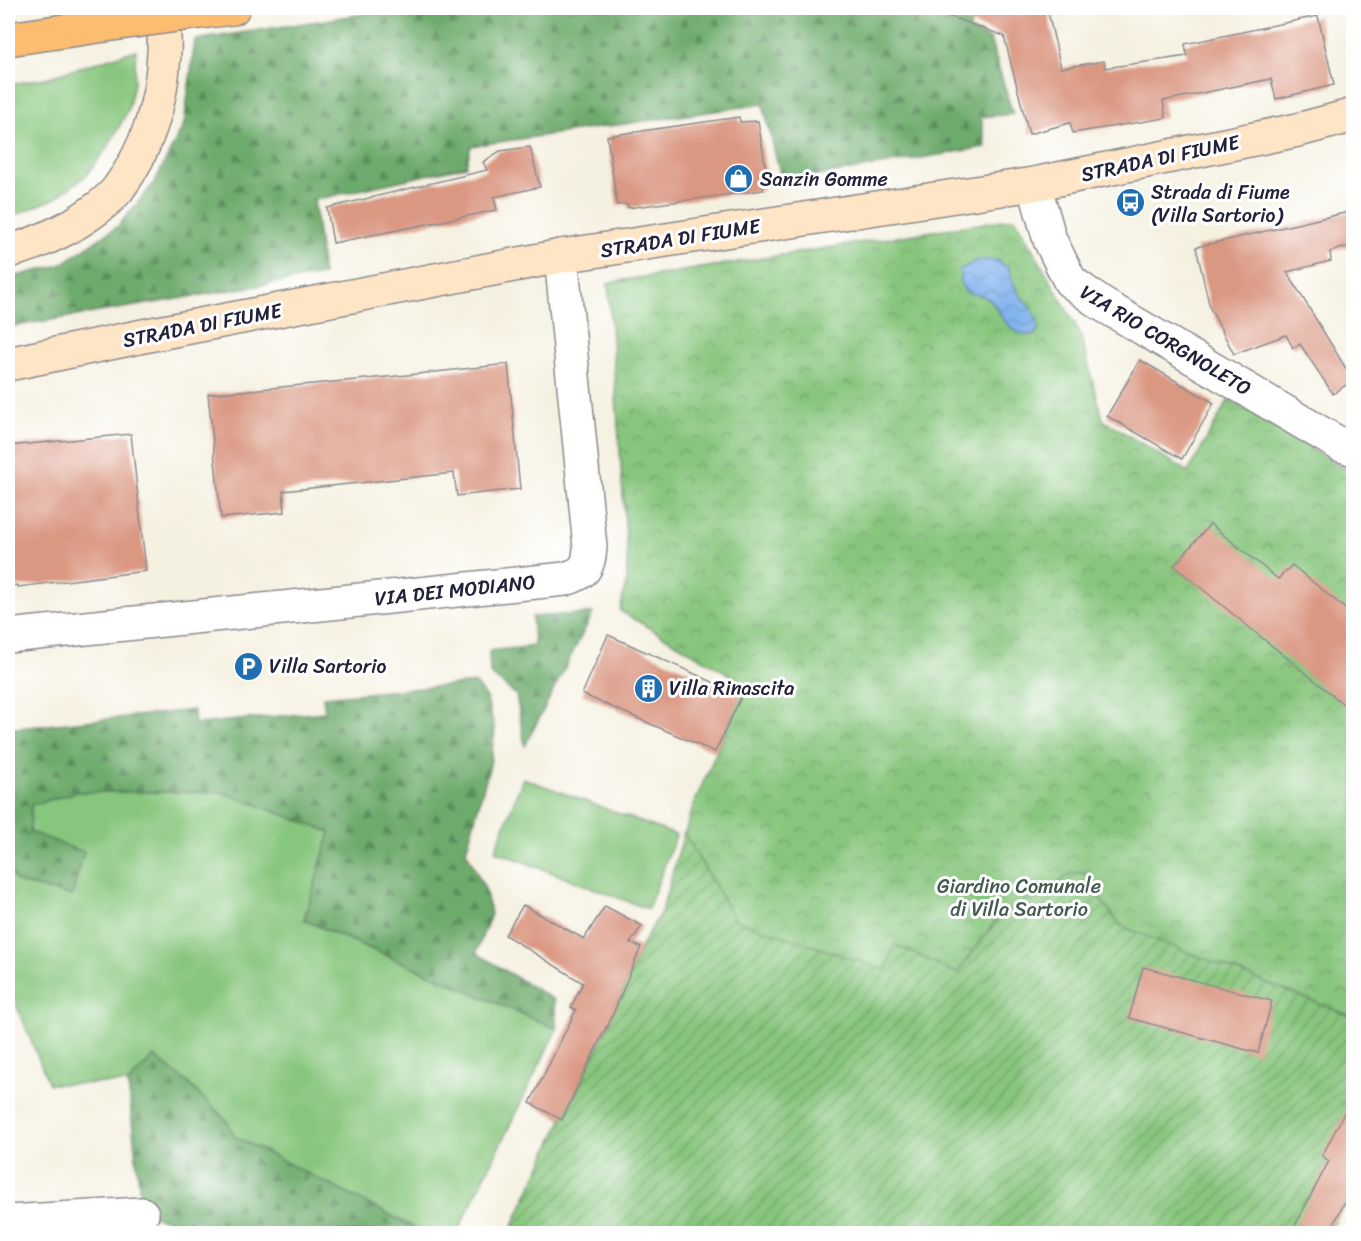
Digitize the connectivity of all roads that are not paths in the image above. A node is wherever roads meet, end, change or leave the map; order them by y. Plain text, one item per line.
1 (233, 8) edge
2 (163, 14) edge
3 (8, 39) edge
4 (1353, 115) edge
5 (1034, 184) junction
6 (8, 251) edge
7 (561, 256) junction
8 (8, 364) edge
9 (1349, 444) edge
10 (8, 636) edge
11 (142, 1214) dead end
12 (8, 1222) edge

1 - 2 main road
2 - 3 main road
2 - 6 main road
4 - 5 main road, STRADA DI FIUME
5 - 7 main road, STRADA DI FIUME
5 - 9 street, VIA RIO CORGNOLETO
7 - 8 main road, STRADA DI FIUME
7 - 10 street, VIA DEI MODIANO
11 - 12 street

